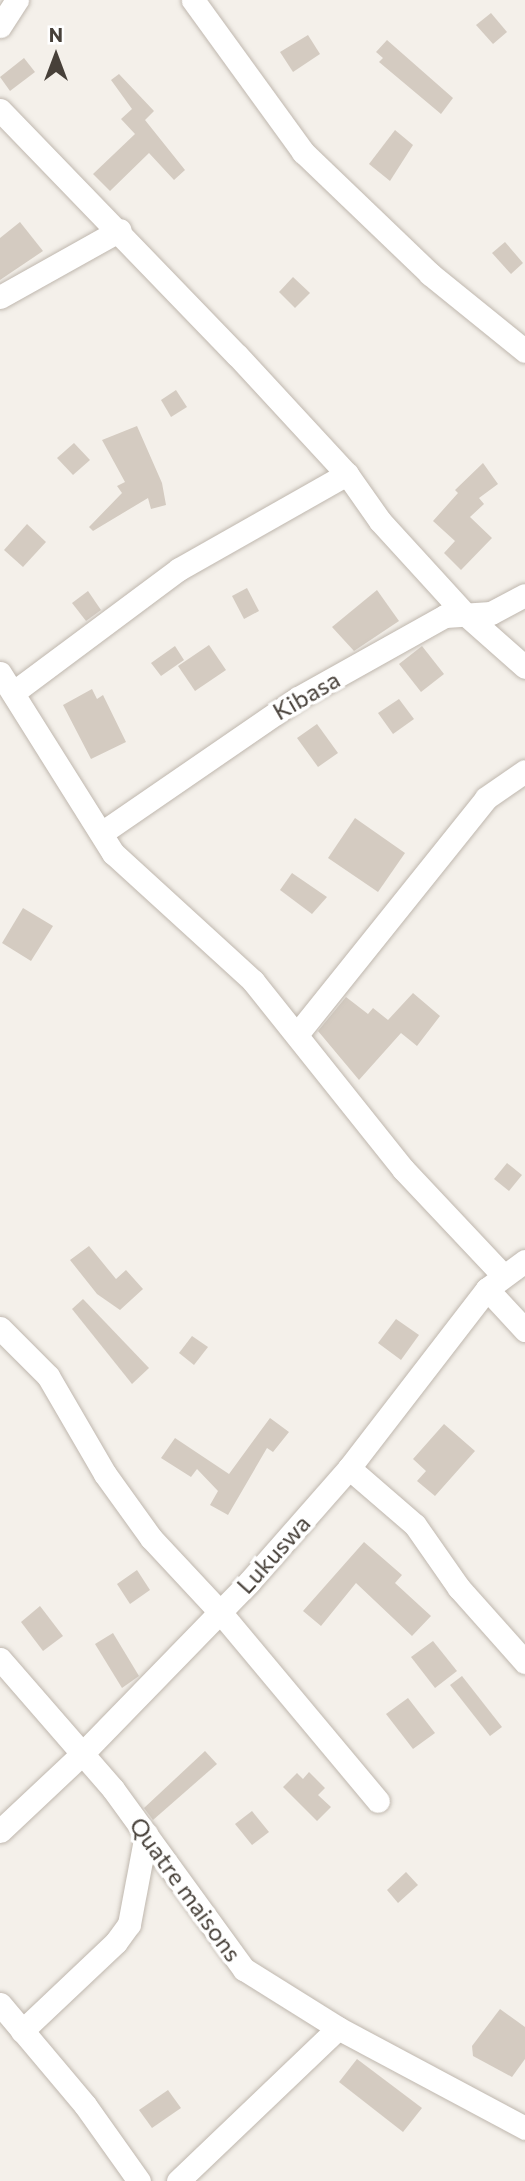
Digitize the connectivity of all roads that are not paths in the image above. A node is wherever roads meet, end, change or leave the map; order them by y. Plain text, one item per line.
1 (17, 0) edge
2 (193, 0) edge
3 (0, 26) edge
4 (0, 110) edge
5 (120, 230) junction
6 (0, 297) edge
7 (525, 351) edge
8 (347, 474) junction
9 (525, 595) edge
10 (465, 614) junction
11 (525, 667) edge
12 (0, 673) edge
13 (14, 692) junction
14 (525, 771) edge
15 (103, 832) junction
16 (298, 1033) junction
17 (525, 1261) edge
18 (494, 1281) junction
19 (0, 1328) edge
20 (525, 1330) edge
21 (349, 1468) junction
22 (220, 1612) junction
23 (0, 1659) edge
24 (525, 1662) edge
25 (80, 1756) junction
26 (378, 1801) dead end
27 (0, 1831) edge
28 (146, 1834) junction
29 (0, 2004) edge
30 (338, 2028) junction
31 (22, 2031) junction
32 (525, 2129) edge
33 (138, 2181) edge
34 (178, 2181) edge

1 - 3 street
2 - 7 street
4 - 5 street
5 - 6 street
5 - 8 street
8 - 10 street
8 - 13 street
9 - 10 street, Kibasa
10 - 11 street
10 - 15 street, Kibasa
12 - 13 street
13 - 15 street
14 - 16 street
15 - 16 street
16 - 18 street
17 - 18 street, Lukuswa
18 - 20 street
18 - 21 street, Lukuswa
19 - 22 street
21 - 22 street, Lukuswa
21 - 24 street
22 - 25 street, Lukuswa
22 - 26 street
23 - 25 street, Quatre maisons
25 - 27 street, Lukuswa
25 - 28 street, Quatre maisons
28 - 30 street, Quatre maisons
28 - 31 street
29 - 31 street
30 - 32 street, Quatre maisons
30 - 34 street
31 - 33 street

